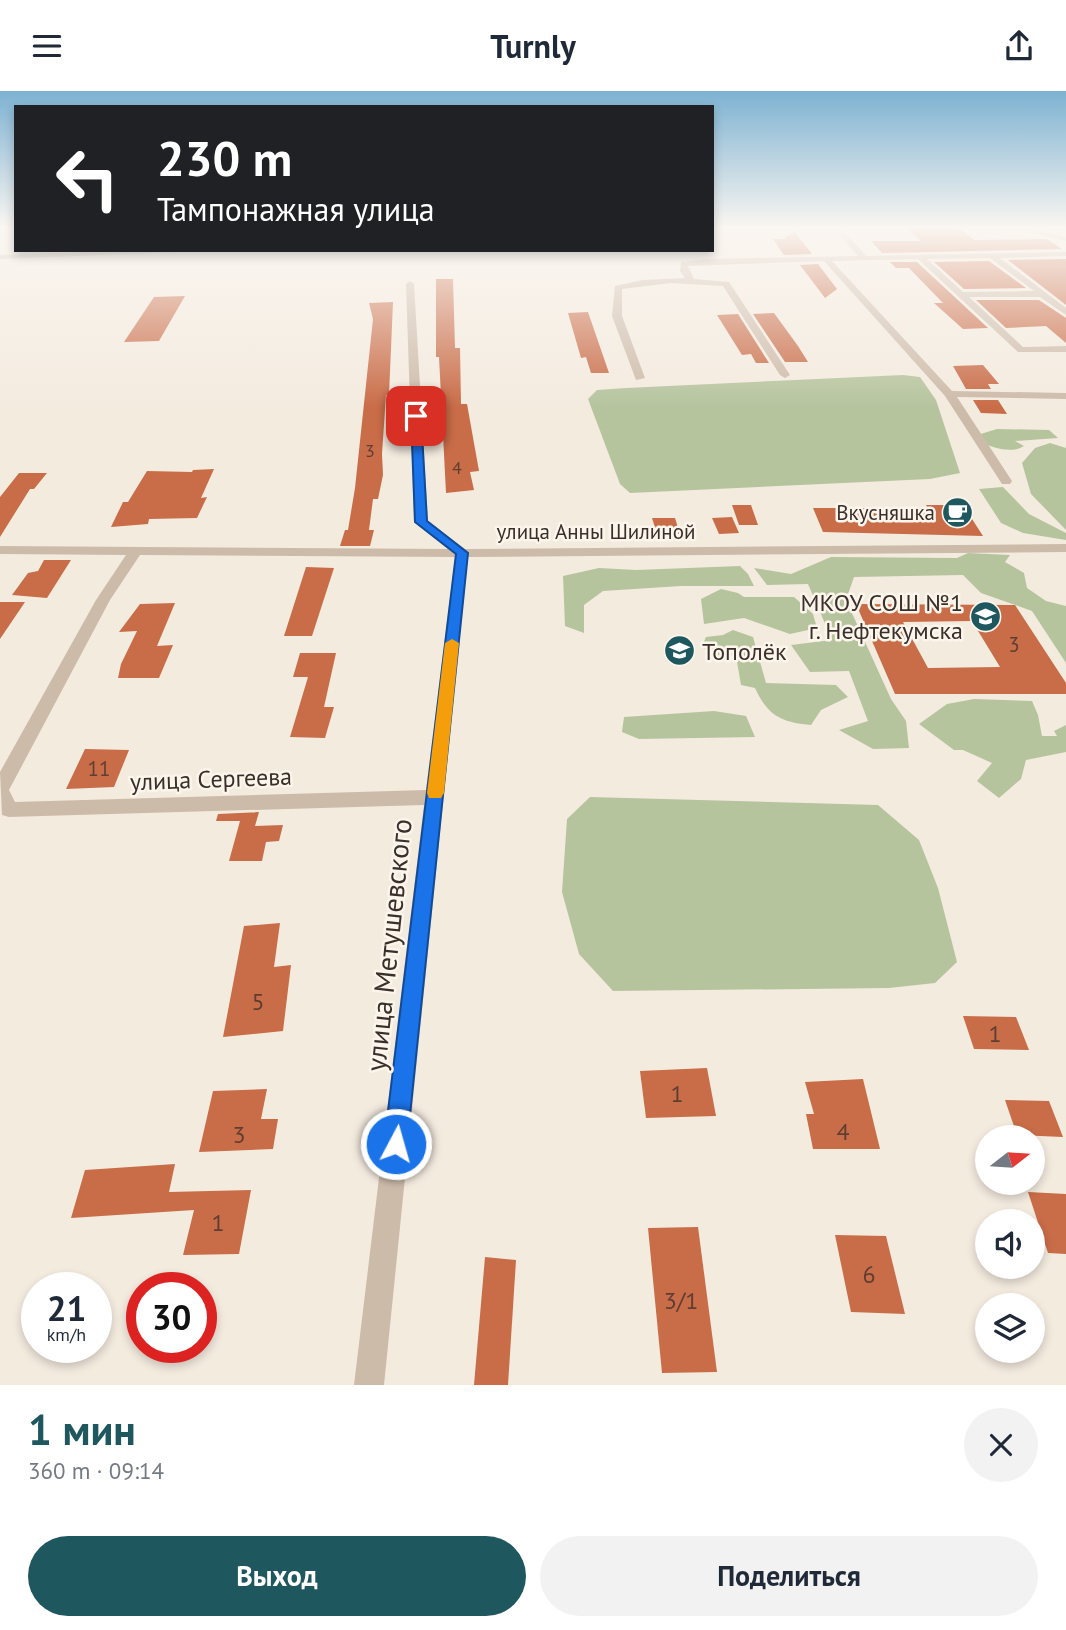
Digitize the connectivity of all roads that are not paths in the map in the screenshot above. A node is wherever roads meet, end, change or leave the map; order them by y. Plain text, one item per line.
1 (410, 287) edge
2 (620, 287) edge
3 (728, 287) edge
4 (852, 287) edge
5 (952, 287) edge
6 (1033, 287) edge
7 (1041, 294) junction
8 (960, 295) junction
9 (1066, 312) edge
10 (1066, 349) edge
11 (785, 375) dead end
12 (640, 379) dead end
13 (949, 394) junction
14 (1066, 396) edge
15 (1006, 481) dead end
16 (1066, 548) edge
17 (0, 550) edge
18 (135, 551) junction
19 (462, 553) junction
20 (0, 790) edge
21 (435, 797) junction
22 (369, 1385) edge

1 - 19 street
2 - 12 street
3 - 11 street
4 - 13 street
5 - 8 street
6 - 7 street
7 - 8 street
7 - 9 street
8 - 10 street
13 - 14 street
13 - 15 street
16 - 19 street, улица Анны Шилиной
17 - 18 street, улица Анны Шилиной
18 - 19 street, улица Анны Шилиной
18 - 20 street, улица Сергеева
19 - 21 street, улица Метушевского
20 - 21 street, улица Сергеева
21 - 22 street, улица Метушевского

